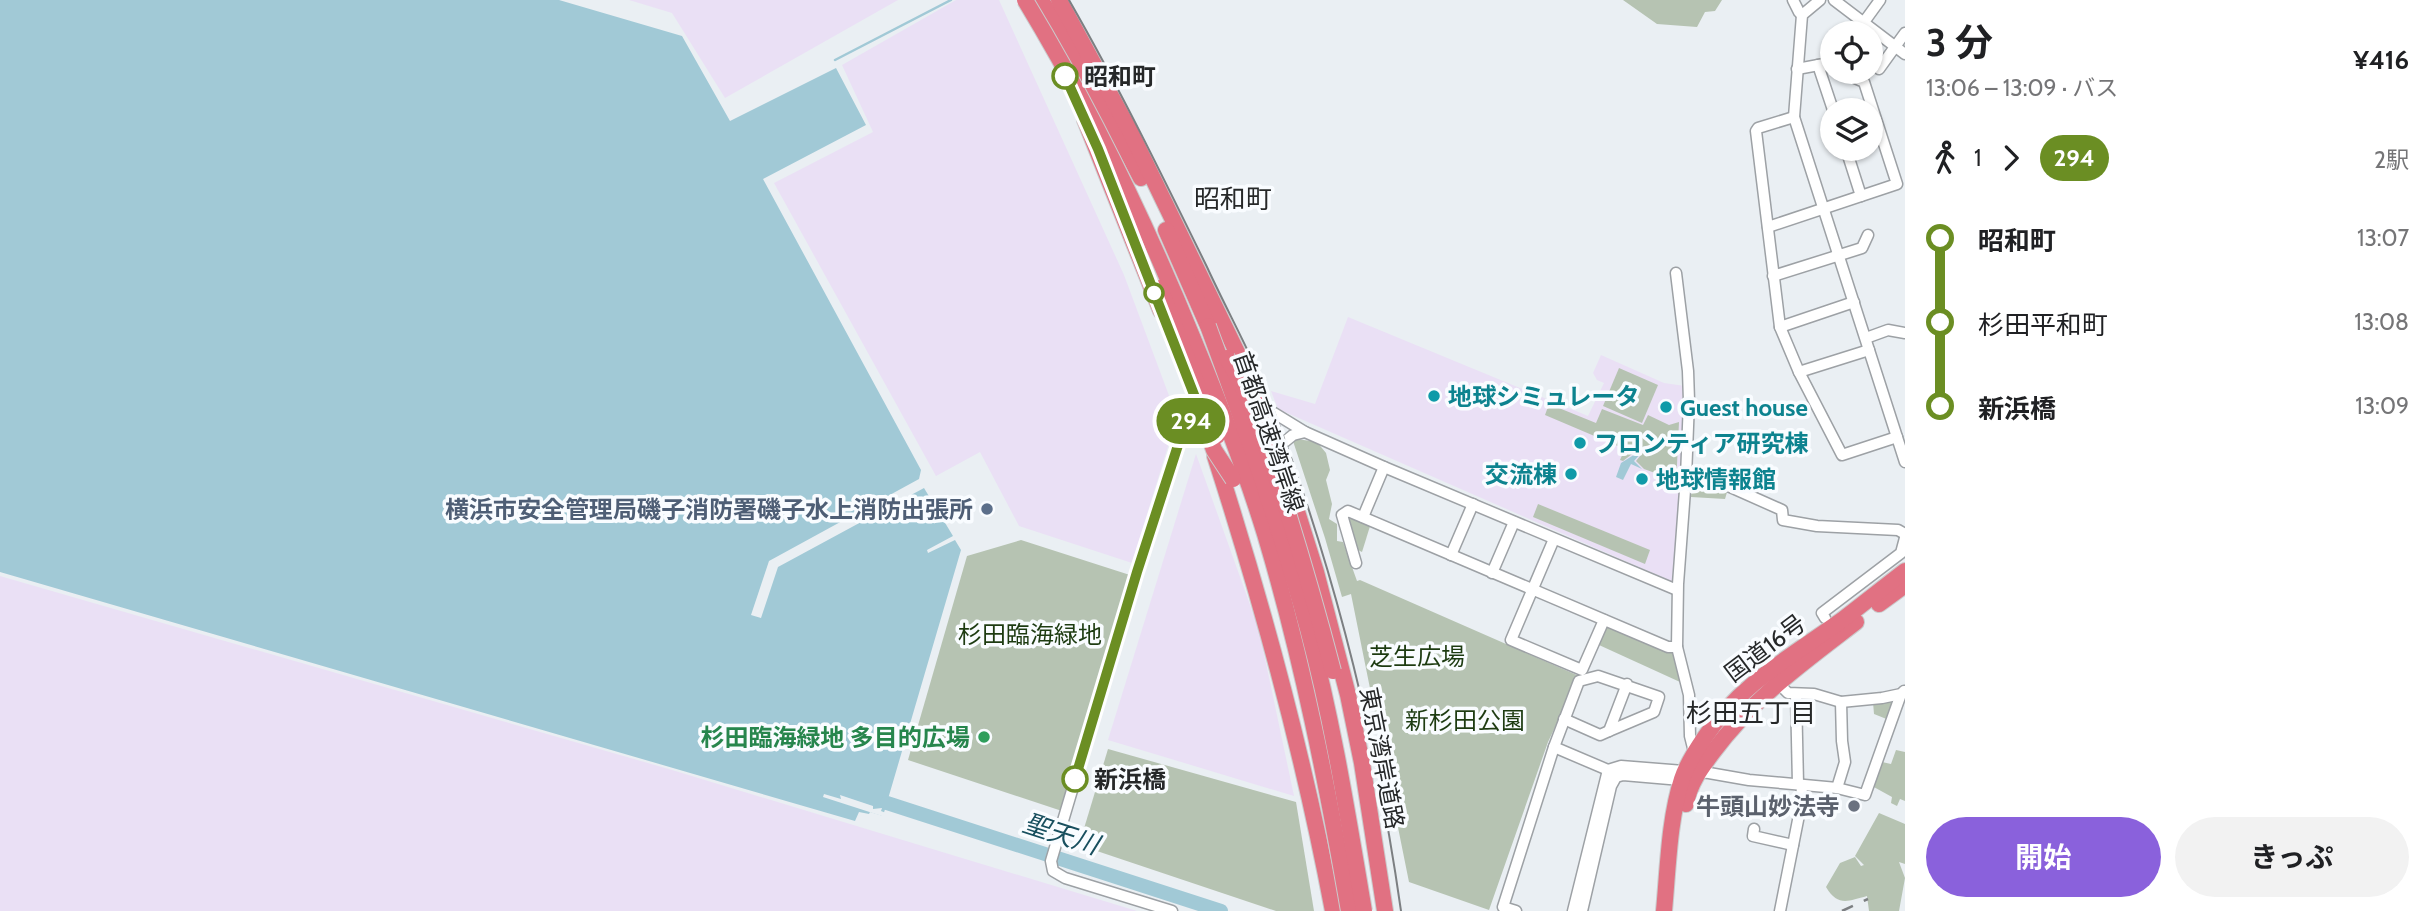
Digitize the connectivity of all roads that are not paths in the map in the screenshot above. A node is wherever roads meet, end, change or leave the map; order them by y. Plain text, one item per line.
1 (1024, 0) edge
2 (1041, 0) edge
3 (1059, 0) edge
4 (1793, 0) edge
5 (1820, 0) edge
6 (1833, 0) edge
7 (1880, 0) edge
8 (1802, 15) junction
9 (1863, 21) edge
10 (1865, 21) edge
11 (1905, 33) edge
12 (1883, 37) edge
13 (1895, 47) junction
14 (1905, 54) edge
15 (1883, 64) edge
16 (1818, 65) joint
17 (1797, 69) junction
18 (1072, 83) junction
19 (1865, 84) edge
20 (1829, 98) edge
21 (1794, 117) junction
22 (1850, 161) edge
23 (1861, 196) junction
24 (1824, 208) junction
25 (1768, 227) junction
26 (1868, 235) dead end
27 (1840, 256) junction
28 (1676, 273) dead end
29 (1773, 276) junction
30 (1854, 302) junction
31 (1208, 326) junction
32 (1780, 327) junction
33 (1905, 333) edge
34 (1866, 338) junction
35 (1870, 350) junction
36 (1799, 372) junction
37 (1262, 408) junction
38 (1202, 415) junction
39 (1304, 432) junction
40 (1897, 437) junction
41 (1277, 447) junction
42 (1905, 461) edge
43 (1384, 467) junction
44 (1686, 477) junction
45 (1473, 504) junction
46 (1363, 517) junction
47 (1514, 522) junction
48 (1905, 536) edge
49 (1553, 539) junction
50 (1451, 555) junction
51 (1356, 563) dead end
52 (1905, 571) edge
53 (1492, 572) junction
54 (1899, 589) edge
55 (1532, 590) junction
56 (1677, 590) junction
57 (1825, 618) dead end
58 (1604, 620) junction
59 (1676, 647) junction
60 (1778, 683) junction
61 (1627, 684) junction
62 (1903, 692) edge
63 (1796, 694) junction
64 (1842, 702) junction
65 (1564, 719) junction
66 (1609, 731) junction
67 (1554, 747) junction
68 (1694, 754) junction
69 (1300, 758) junction
70 (1612, 773) junction
71 (1688, 774) junction
72 (1800, 785) junction
73 (1838, 788) junction
74 (1372, 824) junction
75 (1754, 829) dead end
76 (1793, 845) junction
77 (1172, 911) edge
78 (1333, 911) edge
79 (1349, 911) edge
80 (1364, 911) edge
81 (1385, 911) edge
82 (1516, 911) edge
83 (1573, 911) edge
84 (1582, 911) edge
85 (1664, 911) edge
86 (1673, 911) edge
87 (1780, 911) edge

1 - 18 highway, 首都高速湾岸線, bridge
1 - 38 highway
2 - 31 highway, 首都高速湾岸線
3 - 37 highway, 東京湾岸道路
4 - 8 street
5 - 8 street
6 - 9 street
7 - 10 street
8 - 17 street
11 - 13 street
12 - 13 street
13 - 14 street
13 - 15 street
16 - 17 street
16 - 20 street
17 - 21 street
18 - 69 highway, bridge
18 - 79 highway, 首都高速湾岸線, bridge
19 - 23 street
21 - 24 street
21 - 25 street
22 - 23 street
23 - 24 street
24 - 25 street
24 - 27 street
25 - 29 street
26 - 27 street
27 - 29 street
27 - 30 street
28 - 44 street
29 - 32 street
30 - 32 street
30 - 34 street
31 - 74 highway, bridge
31 - 80 highway, 首都高速湾岸線, bridge
32 - 36 street
33 - 34 street
34 - 35 street
35 - 36 street
35 - 40 street
36 - 40 street
37 - 38 street
37 - 39 street
37 - 41 highway, 東京湾岸道路
38 - 69 highway
38 - 77 street
39 - 41 street
39 - 43 street
40 - 42 street
41 - 74 highway, 東京湾岸道路
43 - 45 street
43 - 46 street
44 - 48 street
44 - 56 street
45 - 47 street
45 - 50 street
46 - 50 street
46 - 51 street
47 - 49 street
47 - 53 street
48 - 57 street
49 - 55 street
49 - 56 street
50 - 53 street
52 - 54 highway, 国道16号
53 - 55 street
54 - 60 highway, 国道16号
54 - 68 highway, 国道16号
55 - 58 street
55 - 58 street
56 - 59 street
58 - 59 street
59 - 68 street
60 - 63 street
60 - 71 highway, 国道16号
61 - 65 street
61 - 66 street
61 - 66 street
62 - 64 street
62 - 73 street
63 - 64 street
63 - 72 street
64 - 73 street
65 - 66 street
65 - 67 street
67 - 70 street
67 - 82 street
68 - 71 highway, 国道16号
69 - 78 highway
70 - 71 street
70 - 83 street
70 - 84 street
71 - 72 street
71 - 85 highway, 国道16号
71 - 86 highway, 国道16号
72 - 73 street
72 - 76 street
74 - 81 highway, 東京湾岸道路
75 - 76 street
76 - 87 street

